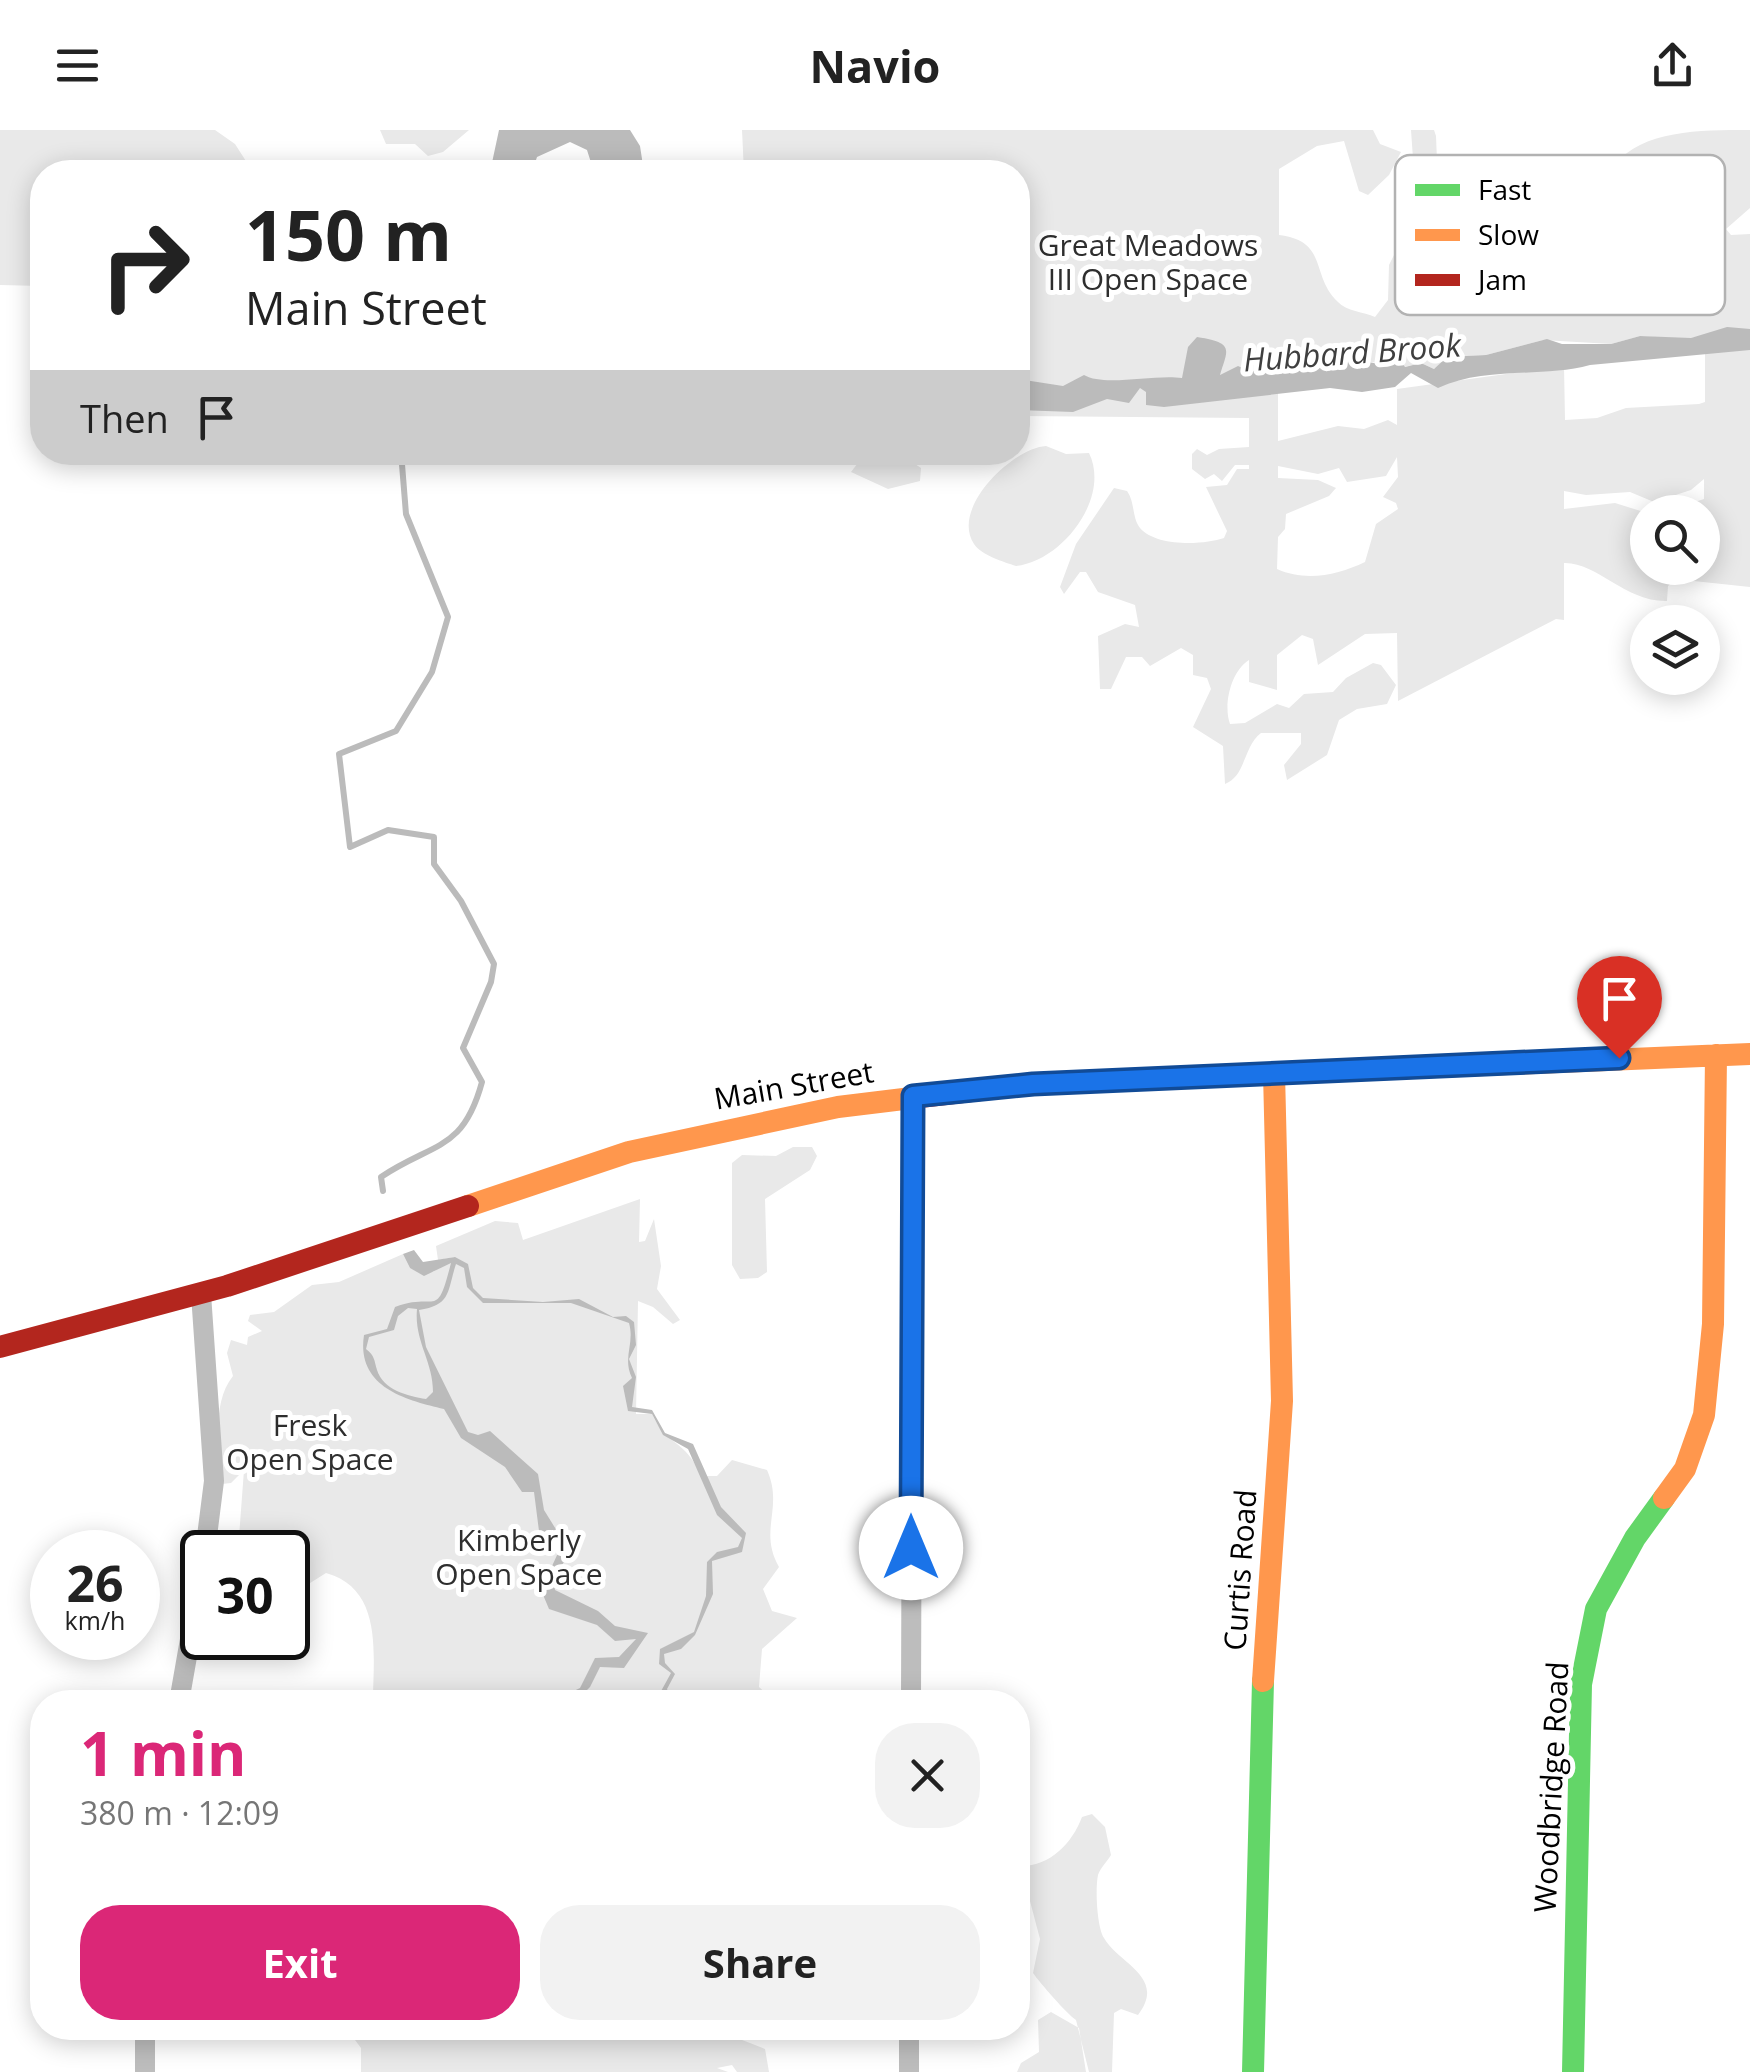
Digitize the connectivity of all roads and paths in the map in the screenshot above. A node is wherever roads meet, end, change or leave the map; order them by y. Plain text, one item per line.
1 (1750, 1054) edge
2 (1716, 1055) junction
3 (1274, 1073) junction
4 (913, 1096) junction
5 (201, 1294) junction
6 (0, 1347) edge
7 (208, 1530) edge
8 (189, 1660) edge
9 (183, 1690) edge
10 (911, 1690) edge
11 (146, 2040) edge
12 (909, 2040) edge
13 (145, 2072) edge
14 (909, 2072) edge
15 (1254, 2072) edge
16 (1573, 2072) edge

1 - 2 street, Main Street
2 - 3 street, Main Street
2 - 16 street, Woodbridge Road
3 - 4 street, Main Street
3 - 15 street, Curtis Road
4 - 5 street, Main Street
4 - 10 street
5 - 6 street, Main Street
5 - 7 street
8 - 9 street
11 - 13 street
12 - 14 street

